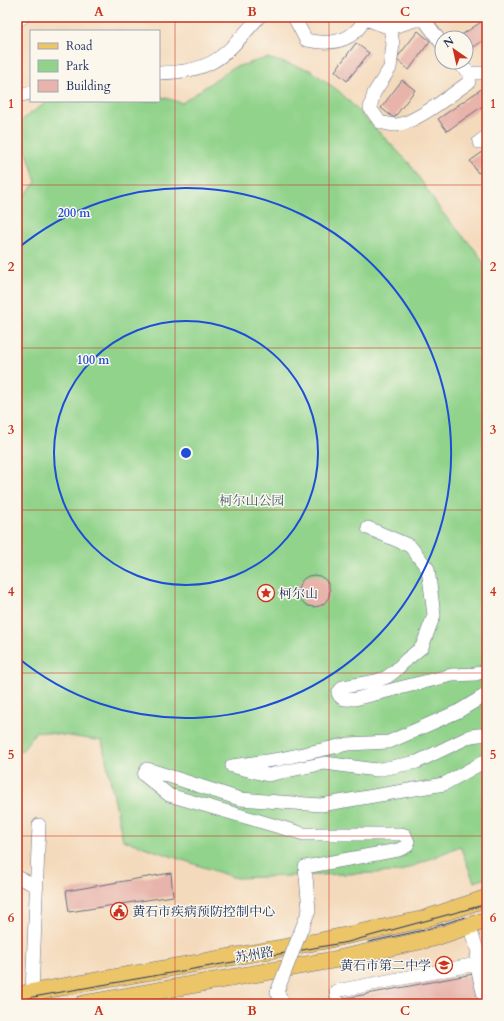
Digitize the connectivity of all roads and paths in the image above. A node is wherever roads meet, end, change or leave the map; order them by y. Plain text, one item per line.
1 (23, 17) edge
2 (259, 17) edge
3 (294, 17) edge
4 (362, 18) edge
5 (424, 18) edge
6 (17, 21) edge
7 (390, 28) junction
8 (434, 32) edge
9 (466, 70) edge
10 (160, 73) edge
11 (470, 73) junction
12 (487, 73) edge
13 (30, 93) edge
14 (17, 96) edge
15 (368, 528) dead end
16 (487, 670) edge
17 (487, 694) edge
18 (487, 734) edge
19 (487, 760) edge
20 (39, 825) dead end
21 (17, 877) edge
22 (37, 886) junction
23 (487, 898) edge
24 (487, 920) edge
25 (469, 926) junction
26 (482, 963) edge
27 (24, 993) edge
28 (83, 1004) edge
29 (284, 1004) edge
30 (338, 1004) edge
31 (486, 1004) edge

1 - 6 street
2 - 10 street
3 - 4 street
4 - 7 street
5 - 7 street
5 - 8 street
7 - 11 street
9 - 11 street
11 - 12 street
13 - 14 street
15 - 16 street
17 - 18 street
19 - 29 street, bridge
20 - 22 street
21 - 22 street
22 - 27 street
23 - 27 main road, 苏州路
24 - 25 main road, 苏州路
25 - 26 street
25 - 28 main road, 苏州路
26 - 30 street
26 - 31 street

